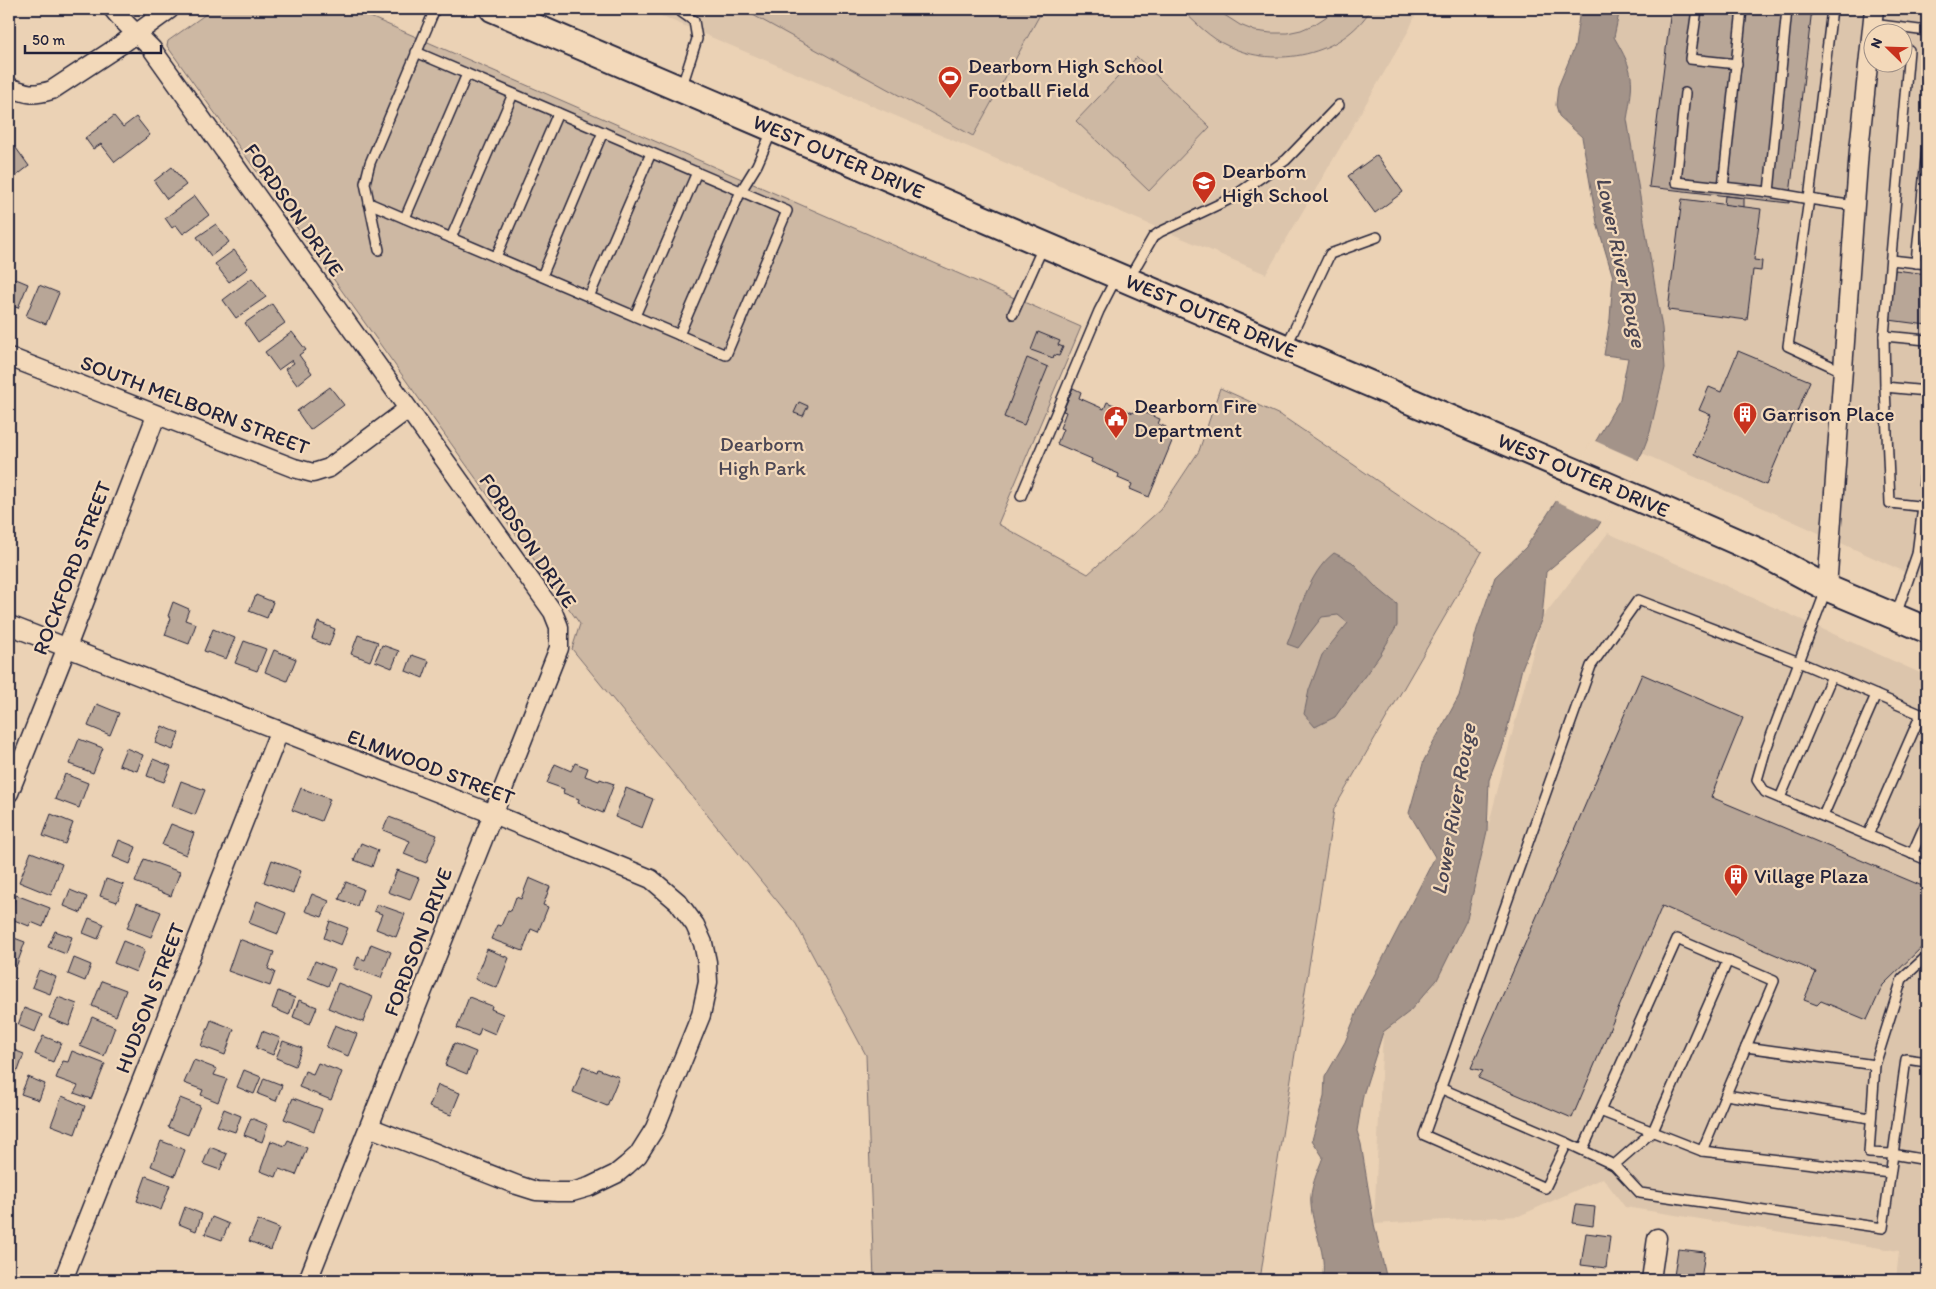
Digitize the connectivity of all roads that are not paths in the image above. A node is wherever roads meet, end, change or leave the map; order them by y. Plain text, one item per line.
1 (113, 9) edge
2 (170, 9) edge
3 (435, 9) edge
4 (493, 9) edge
5 (677, 9) edge
6 (1697, 9) edge
7 (1742, 9) edge
8 (1788, 9) edge
9 (1832, 9) edge
10 (1873, 16) edge
11 (1927, 31) edge
12 (138, 33) junction
13 (416, 52) junction
14 (1737, 64) junction
15 (1907, 72) edge
16 (467, 74) junction
17 (9, 87) edge
18 (681, 89) junction
19 (1685, 92) dead end
20 (513, 94) junction
21 (1339, 105) dead end
22 (558, 113) junction
23 (773, 128) junction
24 (603, 132) junction
25 (1927, 148) edge
26 (651, 153) junction
27 (697, 172) junction
28 (1723, 187) junction
29 (741, 191) junction
30 (1769, 192) junction
31 (1809, 199) junction
32 (369, 203) junction
33 (1855, 206) junction
34 (406, 218) junction
35 (1377, 237) dead end
36 (451, 238) junction
37 (1044, 244) junction
38 (379, 250) dead end
39 (496, 257) junction
40 (1891, 260) junction
41 (1916, 263) junction
42 (1927, 264) edge
43 (542, 276) junction
44 (1123, 278) junction
45 (589, 297) junction
46 (1013, 314) dead end
47 (634, 316) junction
48 (679, 335) junction
49 (1884, 336) junction
50 (1927, 340) edge
51 (1286, 347) junction
52 (9, 358) edge
53 (1844, 372) junction
54 (1885, 387) junction
55 (1927, 391) edge
56 (408, 409) junction
57 (156, 416) junction
58 (1021, 496) dead end
59 (1925, 506) edge
60 (1923, 532) edge
61 (1827, 588) junction
62 (1896, 616) junction
63 (9, 625) edge
64 (1927, 630) edge
65 (67, 647) junction
66 (1799, 662) junction
67 (1832, 676) junction
68 (1876, 695) junction
69 (1924, 716) edge
70 (279, 732) junction
71 (9, 793) edge
72 (1780, 798) junction
73 (493, 814) junction
74 (1823, 816) junction
75 (1927, 820) edge
76 (1868, 835) junction
77 (1912, 854) junction
78 (1927, 860) edge
79 (1927, 956) edge
80 (1728, 960) junction
81 (1746, 1047) junction
82 (1927, 1062) edge
83 (1875, 1065) junction
84 (1440, 1088) junction
85 (1726, 1095) junction
86 (1600, 1111) junction
87 (1870, 1118) junction
88 (369, 1127) junction
89 (1652, 1131) junction
90 (1567, 1143) junction
91 (1583, 1149) junction
92 (1702, 1151) junction
93 (1892, 1154) junction
94 (1927, 1160) edge
95 (1614, 1165) junction
96 (1890, 1173) junction
97 (1657, 1238) dead end
98 (63, 1280) edge
99 (308, 1280) edge
100 (1651, 1280) edge

1 - 12 street, FORDSON DRIVE
2 - 12 street
3 - 13 lane
4 - 18 main road, WEST OUTER DRIVE
5 - 18 lane
6 - 14 lane
7 - 14 lane
8 - 30 lane
9 - 31 lane
10 - 11 lane
10 - 33 street
12 - 17 street
12 - 56 street, FORDSON DRIVE
13 - 16 lane
13 - 32 lane
14 - 28 lane
15 - 40 lane
16 - 20 lane
16 - 34 lane
18 - 23 main road, WEST OUTER DRIVE
19 - 28 lane
20 - 22 lane
20 - 36 lane
21 - 44 lane
22 - 24 lane
22 - 39 lane
23 - 29 lane
23 - 37 main road, WEST OUTER DRIVE
24 - 26 lane
24 - 43 lane
25 - 41 lane
26 - 27 lane
26 - 45 lane
27 - 29 lane
27 - 47 lane
28 - 30 lane
29 - 48 lane
29 - 48 lane
30 - 31 lane
31 - 33 lane
31 - 53 lane
32 - 34 lane
32 - 38 lane
33 - 53 street
34 - 36 lane
35 - 51 lane
36 - 39 lane
37 - 44 main road, WEST OUTER DRIVE
37 - 46 lane
39 - 43 lane
40 - 41 lane
40 - 49 lane
41 - 42 lane
43 - 45 lane
44 - 51 main road, WEST OUTER DRIVE
44 - 58 lane
45 - 47 lane
47 - 48 lane
49 - 50 lane
49 - 54 lane
51 - 61 main road, WEST OUTER DRIVE
52 - 57 street, SOUTH MELBORN STREET
53 - 61 street
54 - 55 lane
54 - 59 lane
56 - 57 street, SOUTH MELBORN STREET
56 - 73 street, FORDSON DRIVE
57 - 65 street, ROCKFORD STREET
59 - 60 lane
60 - 62 lane
61 - 62 main road, WEST OUTER DRIVE
61 - 66 lane
62 - 64 main road, WEST OUTER DRIVE
63 - 65 street, ELMWOOD STREET
65 - 70 street, ELMWOOD STREET
65 - 71 street, ROCKFORD STREET
66 - 67 lane
66 - 72 lane
66 - 84 lane
67 - 68 lane
67 - 72 lane
68 - 69 lane
68 - 74 lane
69 - 76 lane
70 - 73 street, ELMWOOD STREET
70 - 98 street, HUDSON STREET
72 - 74 lane
73 - 88 street, FORDSON DRIVE
73 - 88 street, ELMWOOD STREET
74 - 76 lane
75 - 77 lane
76 - 77 lane
77 - 78 lane
79 - 83 lane
80 - 81 lane
80 - 86 lane
80 - 89 lane
81 - 83 lane
81 - 85 lane
82 - 93 lane
83 - 87 lane
84 - 90 lane
84 - 90 lane
85 - 87 lane
85 - 92 lane
86 - 89 lane
86 - 91 lane
87 - 93 lane
88 - 99 street, FORDSON DRIVE
89 - 92 lane
89 - 95 lane
90 - 91 lane
91 - 95 lane
92 - 96 lane
93 - 94 lane
93 - 96 lane
95 - 96 lane
97 - 100 street

